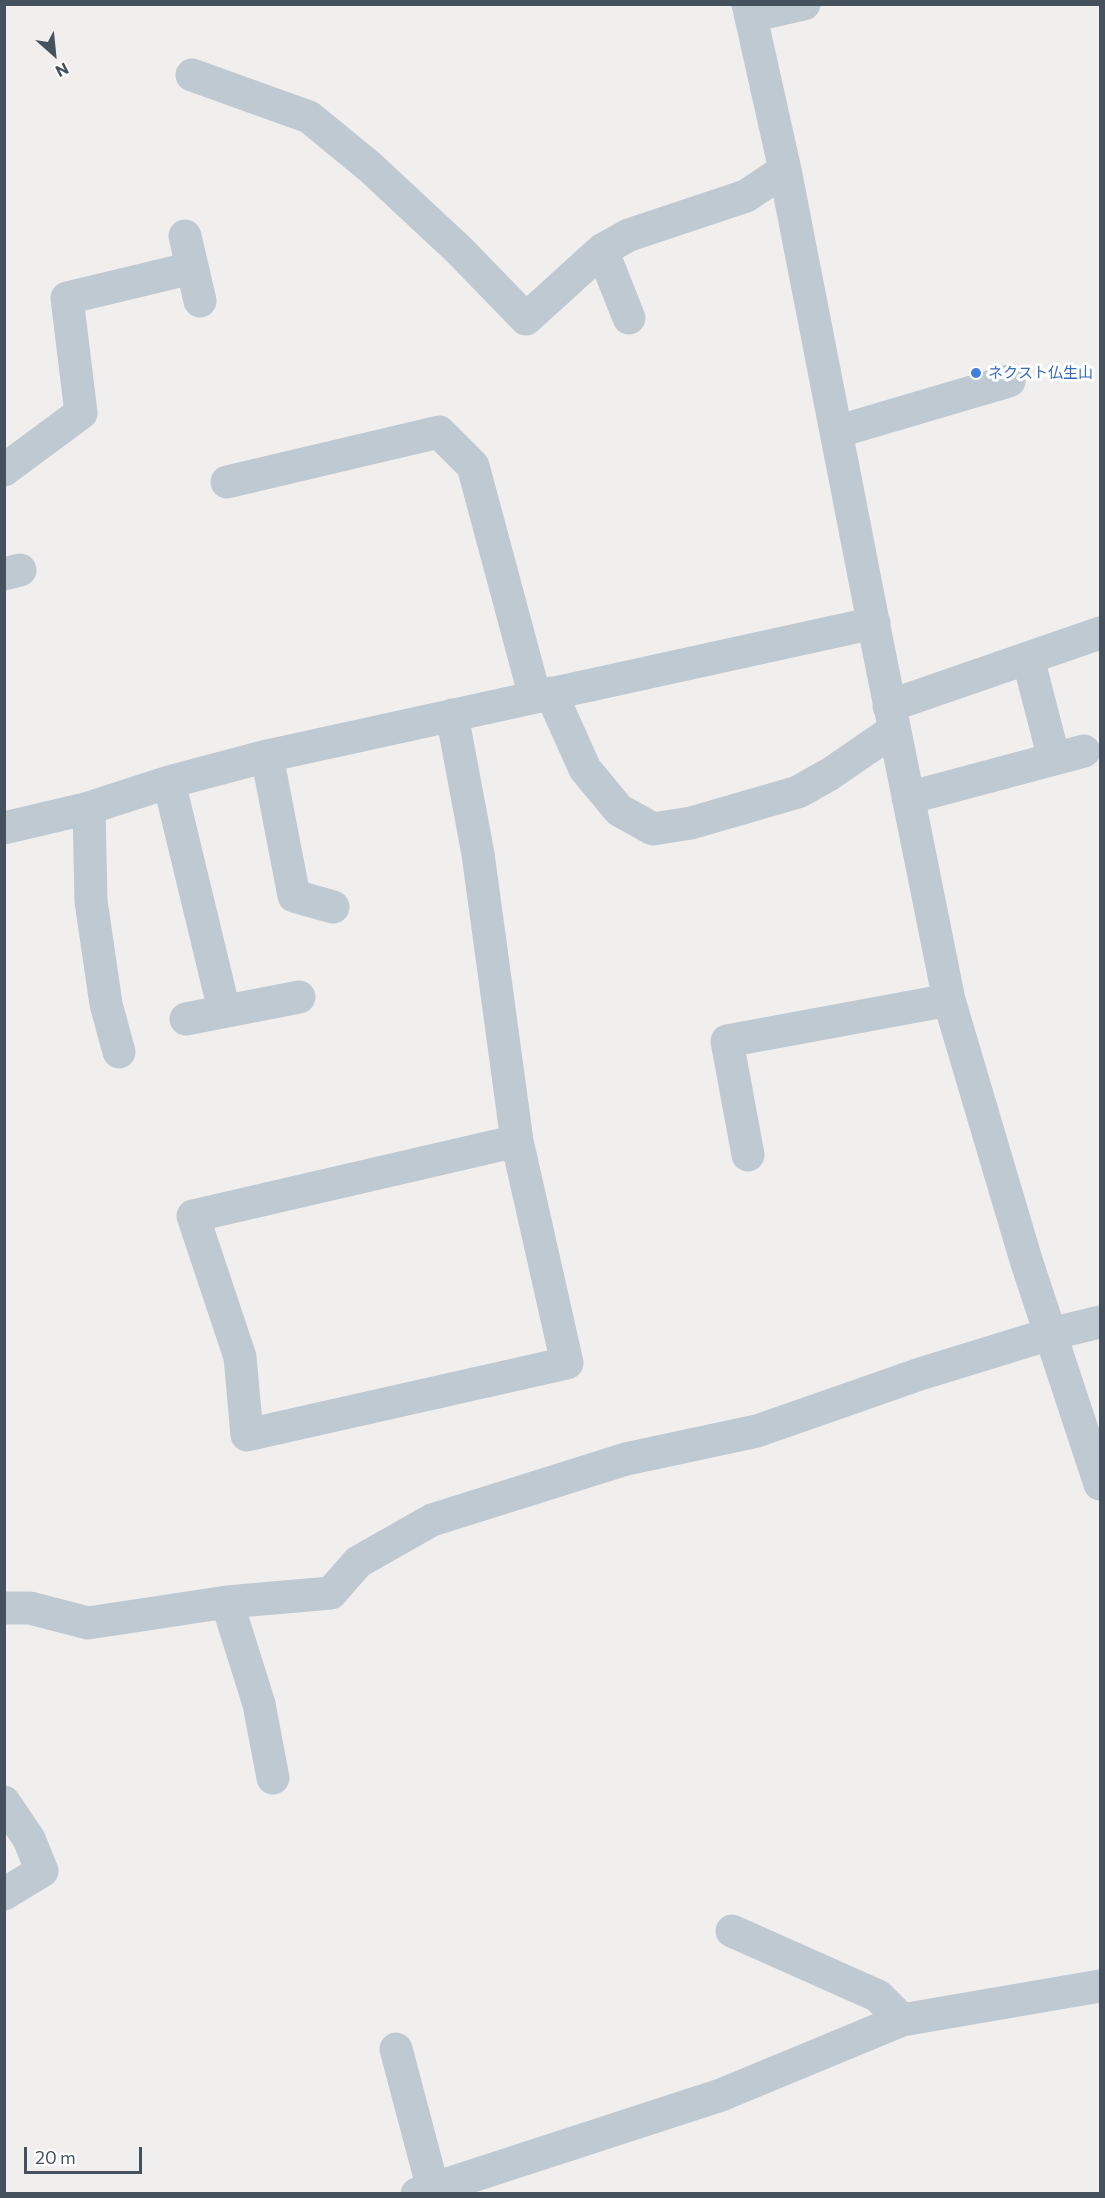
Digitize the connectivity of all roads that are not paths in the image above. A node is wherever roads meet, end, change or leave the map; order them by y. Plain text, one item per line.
1 (804, 4) edge
2 (749, 10) edge
3 (192, 75) dead end
4 (785, 170) junction
5 (185, 236) dead end
6 (602, 250) junction
7 (192, 268) junction
8 (200, 302) dead end
9 (629, 318) dead end
10 (1009, 381) dead end
11 (836, 432) junction
12 (4, 470) edge
13 (226, 482) dead end
14 (874, 623) junction
15 (1101, 633) edge
16 (1028, 658) junction
17 (543, 695) junction
18 (452, 715) junction
19 (892, 718) junction
20 (267, 756) junction
21 (169, 782) junction
22 (908, 798) junction
23 (89, 808) junction
24 (4, 828) edge
25 (333, 907) dead end
26 (299, 997) dead end
27 (949, 1000) junction
28 (224, 1010) junction
29 (186, 1019) dead end
30 (119, 1052) dead end
31 (517, 1141) junction
32 (748, 1155) dead end
33 (1101, 1322) edge
34 (1050, 1334) junction
35 (1092, 1431) edge
36 (1101, 1484) edge
37 (227, 1602) junction
38 (4, 1608) edge
39 (273, 1778) dead end
40 (4, 1802) edge
41 (4, 1894) edge
42 (732, 1930) dead end
43 (1101, 1986) edge
44 (902, 2020) junction
45 (396, 2049) dead end
46 (441, 2190) edge

1 - 2 street
2 - 4 street
3 - 6 street
4 - 6 street
4 - 11 street
5 - 7 street
6 - 9 street
7 - 8 street
7 - 12 street
10 - 11 street
11 - 14 street
13 - 17 street
14 - 17 street
14 - 19 street
15 - 16 street
16 - 19 street
16 - 22 street
17 - 18 street
17 - 19 street
18 - 20 street
18 - 31 street
19 - 22 street
20 - 21 street
20 - 25 street
21 - 23 street
21 - 28 street
22 - 27 street
23 - 24 street
23 - 30 street
26 - 28 street
27 - 32 street
27 - 34 street
28 - 29 street
31 - 31 street
33 - 34 street
34 - 35 street
34 - 37 street
35 - 36 street
37 - 38 street
37 - 39 street
40 - 41 street
42 - 44 street
43 - 44 street
44 - 46 street
45 - 46 street

